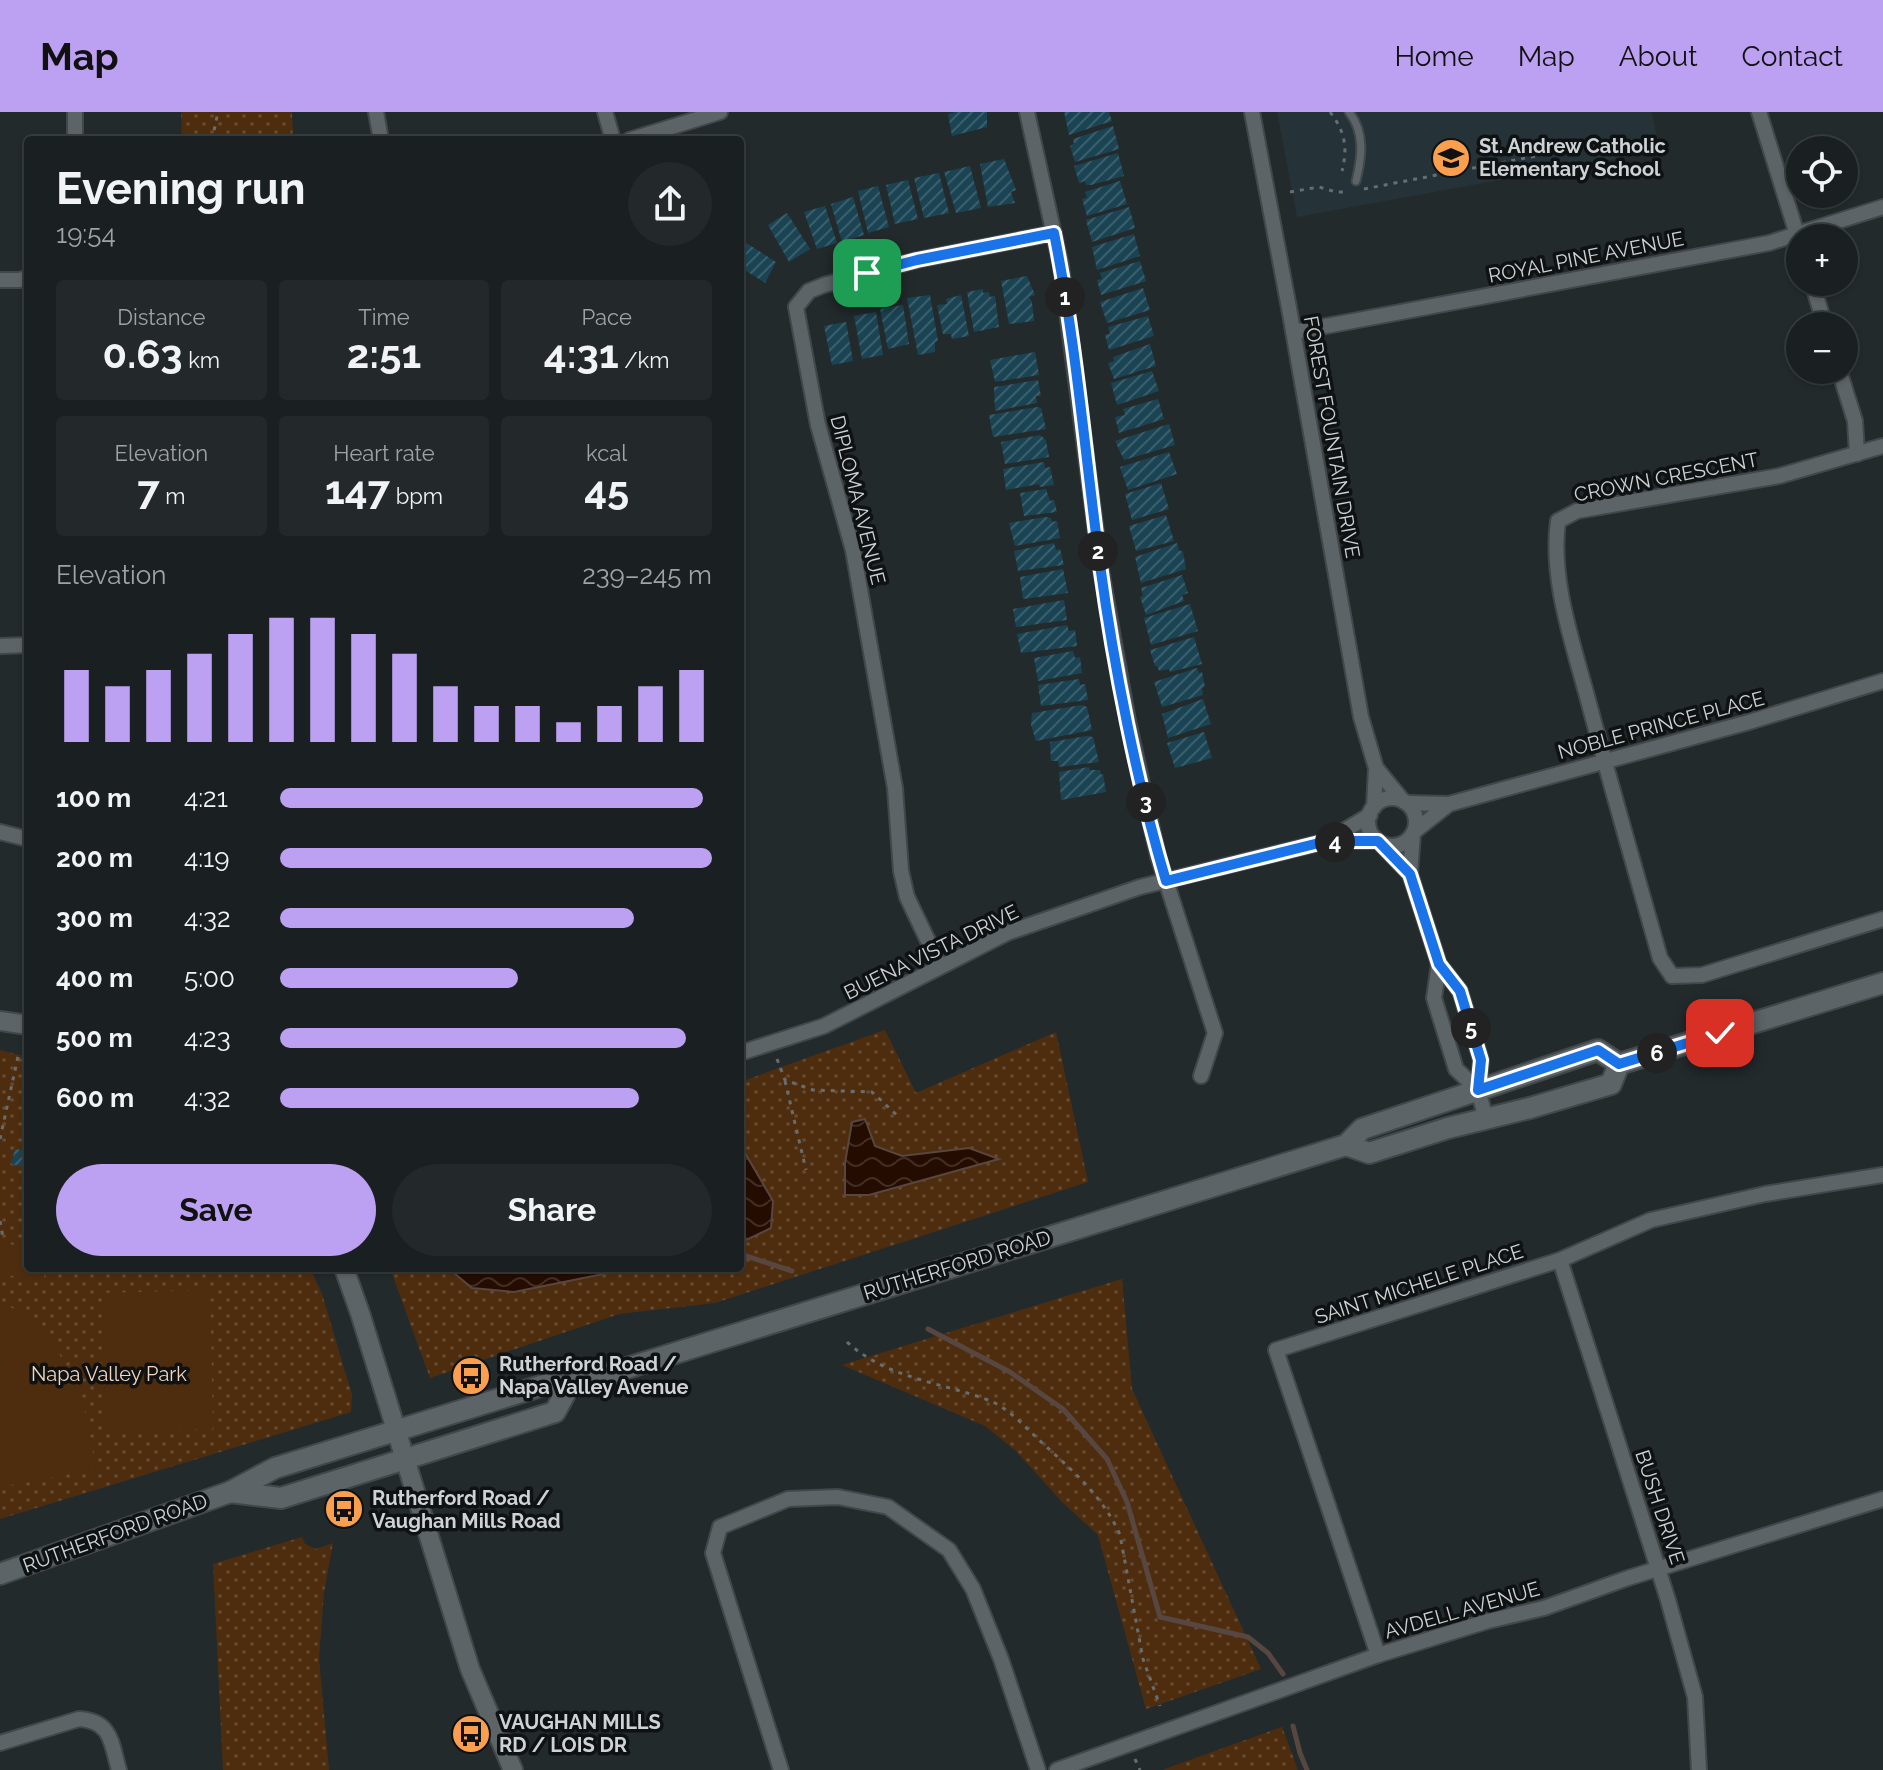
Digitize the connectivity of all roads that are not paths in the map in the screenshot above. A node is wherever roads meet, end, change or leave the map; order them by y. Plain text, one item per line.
1 (75, 112) edge
2 (376, 112) edge
3 (605, 112) edge
4 (720, 112) edge
5 (1027, 112) edge
6 (1252, 112) edge
7 (1349, 112) edge
8 (1759, 112) edge
9 (75, 136) edge
10 (380, 136) edge
11 (612, 136) edge
12 (642, 136) edge
13 (1356, 181) dead end
14 (1883, 207) edge
15 (1793, 224) edge
16 (1838, 224) edge
17 (1054, 233) junction
18 (1786, 241) edge
19 (0, 280) edge
20 (24, 281) edge
21 (1294, 332) junction
22 (1843, 384) edge
23 (1883, 446) edge
24 (1857, 454) junction
25 (24, 645) edge
26 (0, 646) edge
27 (1883, 681) edge
28 (1605, 763) junction
29 (1376, 768) junction
30 (1404, 802) junction
31 (1449, 804) junction
32 (1372, 811) junction
33 (0, 832) edge
34 (1414, 832) junction
35 (24, 838) edge
36 (1327, 841) junction
37 (1379, 842) junction
38 (1410, 874) junction
39 (1166, 881) junction
40 (1883, 919) edge
41 (1439, 964) junction
42 (940, 966) junction
43 (1883, 983) edge
44 (0, 1021) edge
45 (24, 1023) edge
46 (744, 1051) edge
47 (1619, 1064) junction
48 (1201, 1076) dead end
49 (1478, 1090) junction
50 (1486, 1119) junction
51 (1346, 1145) junction
52 (1883, 1175) edge
53 (1560, 1260) junction
54 (345, 1272) edge
55 (569, 1386) junction
56 (396, 1430) junction
57 (405, 1460) junction
58 (230, 1492) junction
59 (1883, 1499) edge
60 (1659, 1569) junction
61 (0, 1574) edge
62 (1378, 1655) junction
63 (0, 1743) edge
64 (119, 1770) edge
65 (513, 1770) edge
66 (781, 1770) edge
67 (1038, 1770) edge
68 (1057, 1770) edge
69 (1699, 1770) edge

1 - 9 street
2 - 10 street
3 - 11 street
4 - 12 street
5 - 17 street
6 - 21 street, FOREST FOUNTAIN DRIVE
7 - 13 lane
8 - 15 street
14 - 16 street, ROYAL PINE AVENUE
17 - 39 street
17 - 42 street, DIPLOMA AVENUE
18 - 21 street, ROYAL PINE AVENUE
19 - 20 street
21 - 29 street, FOREST FOUNTAIN DRIVE
22 - 24 street
23 - 24 street, CROWN CRESCENT
24 - 28 street, CROWN CRESCENT
25 - 26 street
27 - 28 street, NOBLE PRINCE PLACE
28 - 31 street, NOBLE PRINCE PLACE
28 - 40 street
29 - 30 street, FOREST FOUNTAIN DRIVE
29 - 32 street, FOREST FOUNTAIN DRIVE
30 - 31 street, NOBLE PRINCE PLACE
30 - 32 street
30 - 34 street
31 - 34 street, NOBLE PRINCE PLACE
32 - 36 street, BUENA VISTA DRIVE
32 - 37 street
33 - 35 street
34 - 37 street
34 - 38 street
36 - 37 street, BUENA VISTA DRIVE
36 - 39 street, BUENA VISTA DRIVE
37 - 38 street
38 - 41 street
39 - 42 street, BUENA VISTA DRIVE
39 - 48 street
41 - 49 street
41 - 49 street
42 - 46 street, BUENA VISTA DRIVE
43 - 47 main road, RUTHERFORD ROAD
44 - 45 street
47 - 49 main road, RUTHERFORD ROAD
47 - 50 main road, RUTHERFORD ROAD
49 - 50 street
49 - 51 main road, RUTHERFORD ROAD
50 - 51 main road, RUTHERFORD ROAD
51 - 55 main road, RUTHERFORD ROAD
52 - 53 street, SAINT MICHELE PLACE
53 - 60 street, BUSH DRIVE
53 - 62 street, SAINT MICHELE PLACE
54 - 56 street
55 - 56 main road, RUTHERFORD ROAD
55 - 57 main road, RUTHERFORD ROAD
56 - 57 street
56 - 58 main road, RUTHERFORD ROAD
57 - 58 main road, RUTHERFORD ROAD
57 - 65 street
58 - 61 main road, RUTHERFORD ROAD
59 - 60 street, AVDELL AVENUE
60 - 62 street, AVDELL AVENUE
60 - 69 street, BUSH DRIVE
62 - 68 street, AVDELL AVENUE
63 - 64 street
66 - 67 street

